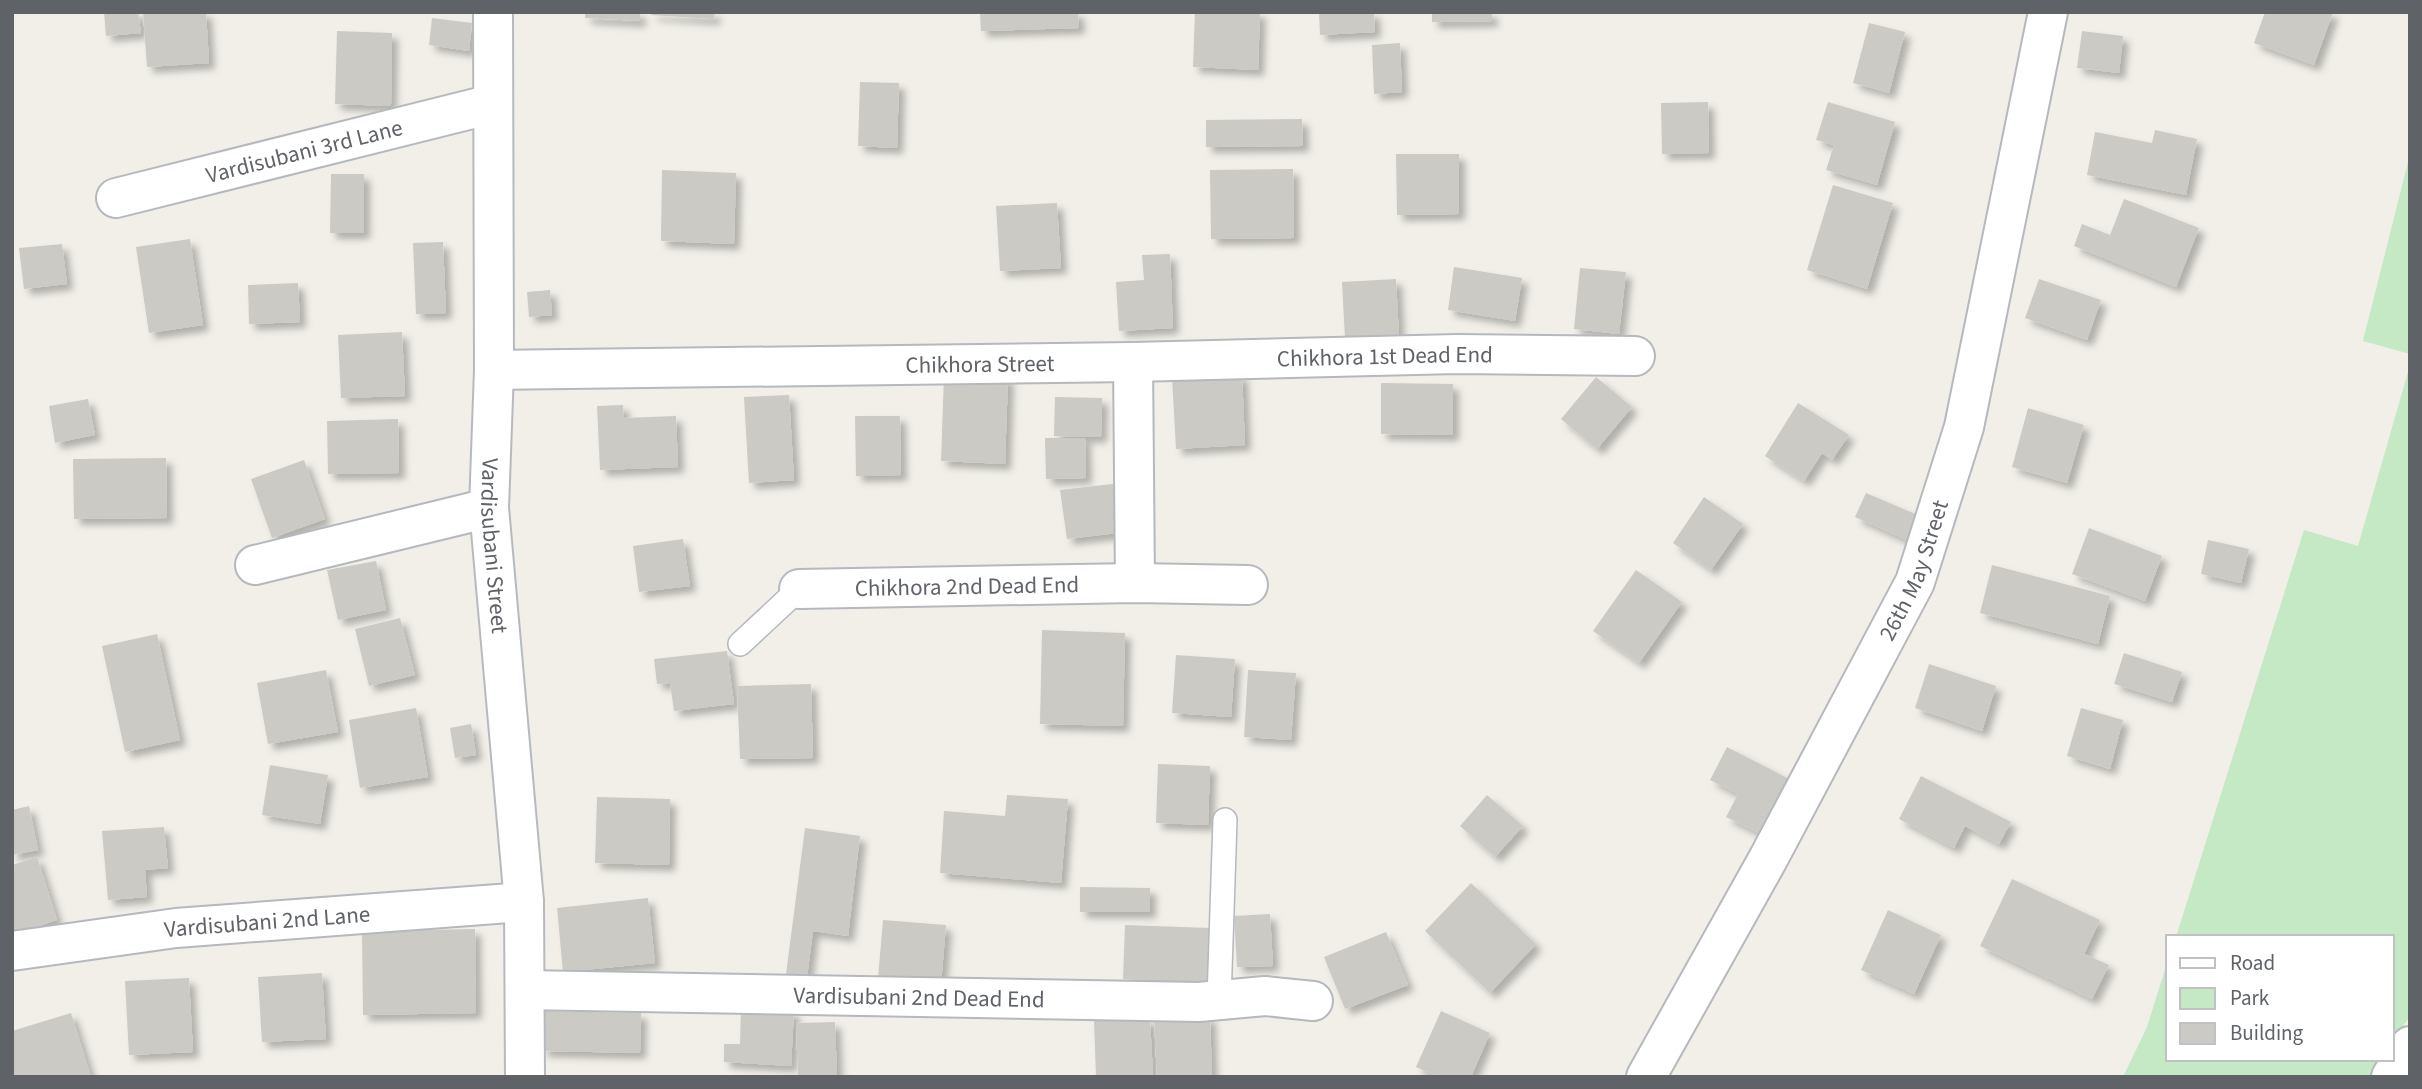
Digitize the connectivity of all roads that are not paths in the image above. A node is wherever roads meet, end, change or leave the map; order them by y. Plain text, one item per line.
1 (493, 12) edge
2 (2048, 12) edge
3 (492, 104) junction
4 (116, 198) dead end
5 (1635, 356) dead end
6 (1133, 362) junction
7 (494, 370) junction
8 (489, 508) junction
9 (255, 565) dead end
10 (1135, 583) junction
11 (1248, 585) dead end
12 (799, 589) joint
13 (740, 644) dead end
14 (1225, 820) dead end
15 (524, 902) junction
16 (12, 951) edge
17 (525, 990) junction
18 (1219, 1000) junction
19 (1313, 1001) dead end
20 (2410, 1046) edge
21 (524, 1077) edge
22 (1646, 1077) edge
23 (2390, 1077) edge

1 - 3 street, Vardisubani Street
2 - 22 street, 26th May Street
3 - 4 street, Vardisubani 3rd Lane
3 - 7 street, Vardisubani Street
5 - 6 street, Chikhora 1st Dead End
6 - 7 street, Chikhora Street
6 - 10 street
7 - 8 street, Vardisubani Street
8 - 9 street
8 - 15 street, Vardisubani Street
10 - 11 street
10 - 12 street, Chikhora 2nd Dead End
12 - 13 lane
14 - 18 lane
15 - 16 street, Vardisubani 2nd Lane
15 - 17 street, Vardisubani Street
17 - 18 street, Vardisubani 2nd Dead End
17 - 21 street, Vardisubani Street
18 - 19 street, Vardisubani 2nd Dead End
20 - 23 street

